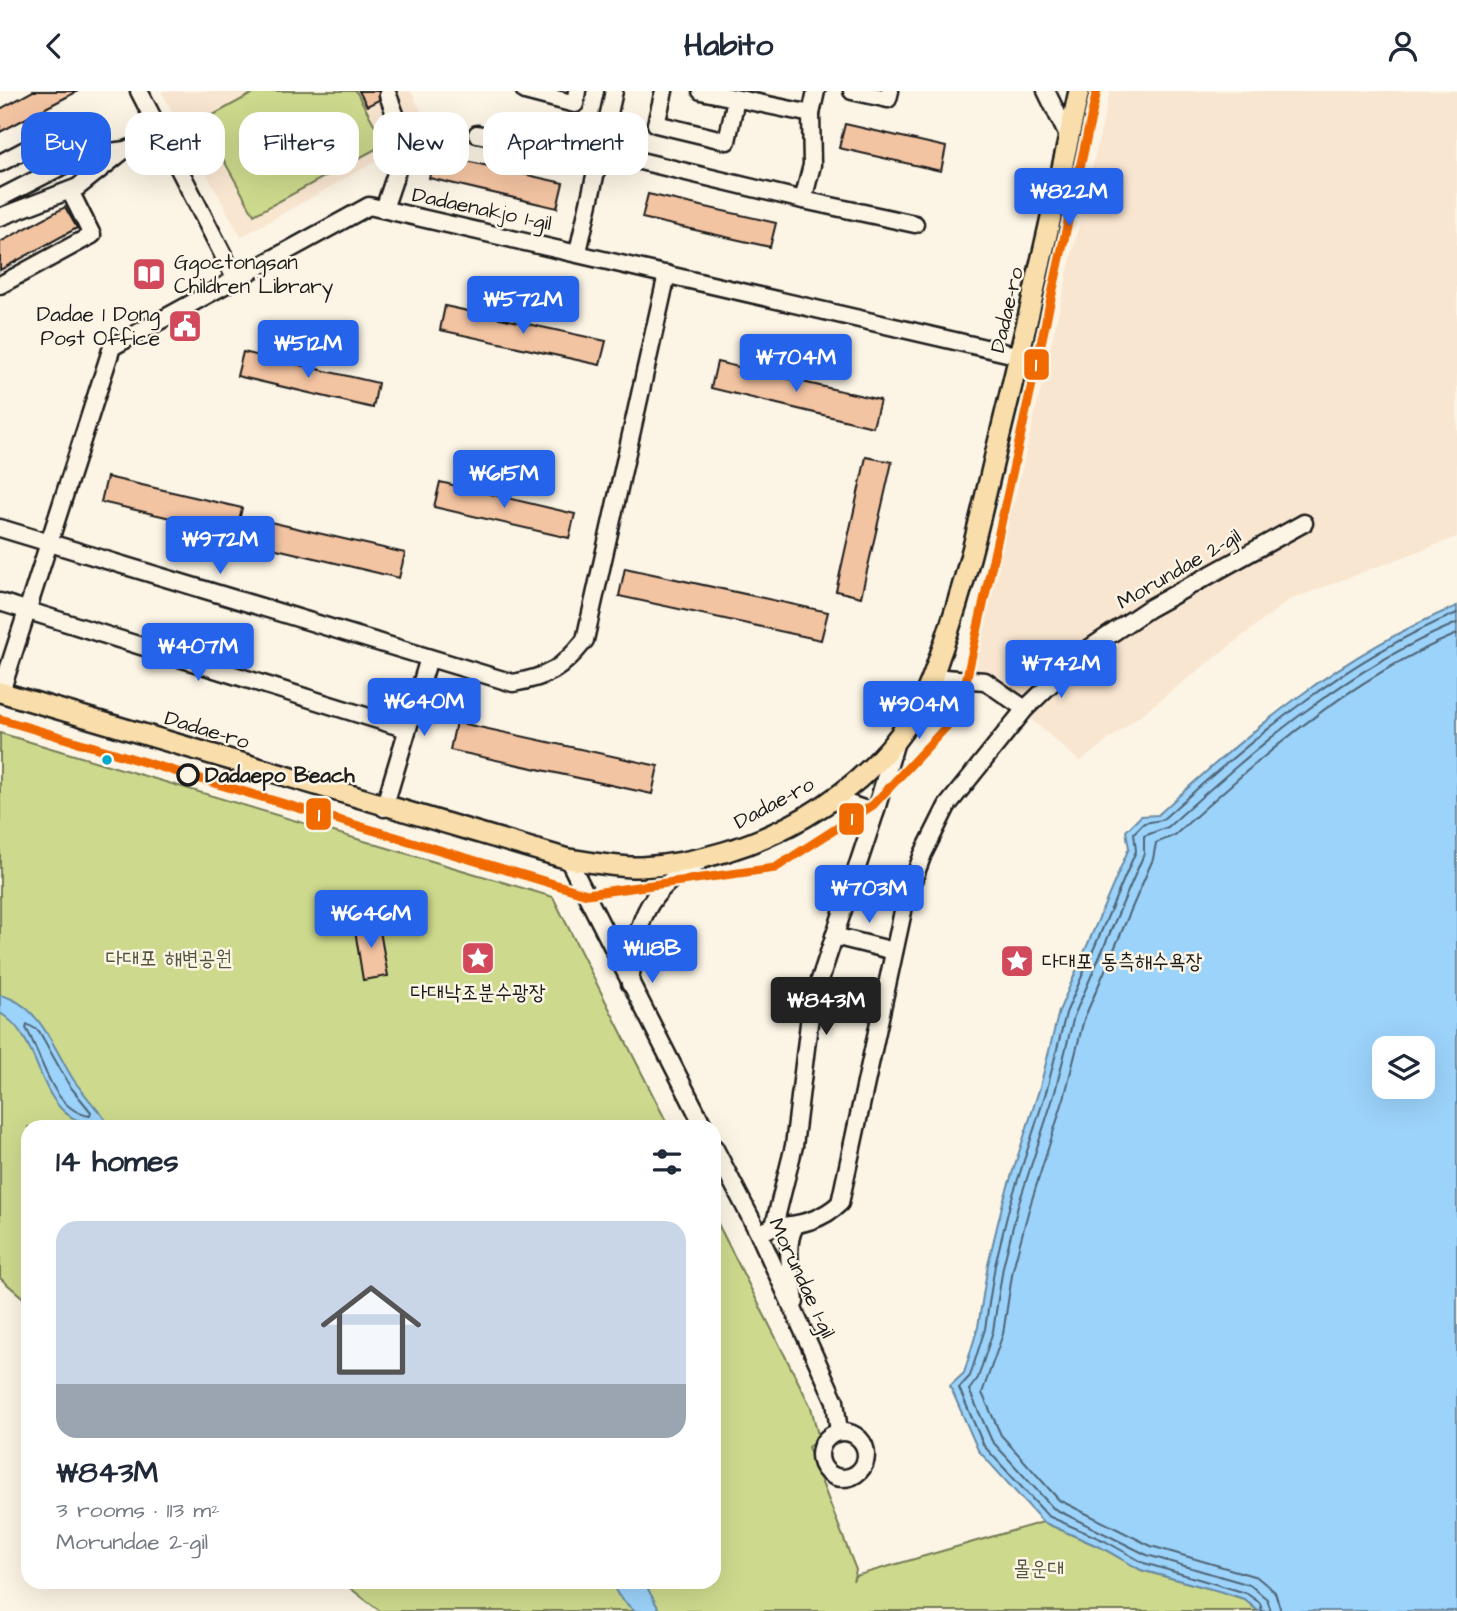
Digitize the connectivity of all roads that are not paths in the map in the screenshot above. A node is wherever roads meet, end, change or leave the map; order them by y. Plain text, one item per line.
1 (139, 91) edge
2 (525, 91) edge
3 (577, 91) edge
4 (614, 91) edge
5 (664, 91) edge
6 (701, 91) edge
7 (816, 91) edge
8 (852, 91) edge
9 (890, 91) edge
10 (1046, 91) edge
11 (1079, 91) edge
12 (387, 95) dead end
13 (736, 99) junction
14 (150, 112) edge
15 (610, 112) edge
16 (811, 114) junction
17 (477, 134) dead end
18 (483, 135) edge
19 (1069, 138) junction
20 (125, 150) joint
21 (21, 152) edge
22 (0, 163) edge
23 (648, 163) edge
24 (183, 175) edge
25 (596, 175) edge
26 (70, 191) junction
27 (7, 195) edge
28 (803, 200) junction
29 (384, 209) junction
30 (0, 217) edge
31 (915, 224) dead end
32 (578, 252) junction
33 (667, 274) junction
34 (235, 278) junction
35 (0, 285) edge
36 (1020, 356) junction
37 (1304, 523) dead end
38 (0, 527) edge
39 (51, 544) junction
40 (0, 602) edge
41 (29, 611) junction
42 (429, 658) junction
43 (931, 677) junction
44 (0, 692) edge
45 (1025, 709) junction
46 (407, 729) junction
47 (897, 739) junction
48 (832, 798) junction
49 (384, 808) junction
50 (875, 813) junction
51 (714, 856) junction
52 (568, 859) junction
53 (834, 936) junction
54 (894, 951) junction
55 (630, 983) junction
56 (697, 1120) edge
57 (721, 1158) edge
58 (795, 1226) junction
59 (767, 1230) junction
60 (797, 1317) junction
61 (839, 1432) dead end

1 - 14 street
2 - 3 street
4 - 15 street
5 - 13 street
6 - 13 street
7 - 16 street
8 - 9 street
10 - 19 street
11 - 19 main road, Dadae-ro
12 - 29 street
13 - 16 street
16 - 28 street
17 - 18 street
19 - 36 main road, Dadae-ro
20 - 26 street
20 - 27 street
21 - 22 street
22 - 27 street
23 - 28 street
24 - 34 street
25 - 32 street
26 - 30 street
26 - 35 street
28 - 31 street
29 - 32 street, Dadaenakjo 1-gil
29 - 34 street, Dadaenakjo 1-gil
32 - 33 street, Dadaenakjo 1-gil
33 - 36 street, Dadaenakjo 1-gil
33 - 42 street
34 - 39 street, Dadaenakjo 1-gil
36 - 43 main road, Dadae-ro
37 - 45 street, Morundae 2-gil
38 - 39 street
39 - 41 street, Dadaenakjo 1-gil
39 - 42 street
40 - 41 street
41 - 44 street, Dadaenakjo 1-gil
41 - 46 street
42 - 46 street
43 - 45 street
43 - 47 main road, Dadae-ro
44 - 49 main road, Dadae-ro
45 - 54 street, Morundae 2-gil
46 - 49 street
47 - 48 main road, Dadae-ro
47 - 50 street
48 - 50 street
48 - 51 main road, Dadae-ro
49 - 52 main road, Dadae-ro
50 - 53 street
51 - 52 main road, Dadae-ro
51 - 55 street
52 - 55 street
53 - 54 street
53 - 59 street
54 - 58 street, Morundae 2-gil
55 - 56 street
57 - 59 street, Morundae 1-gil
58 - 59 street
58 - 60 street
59 - 60 street, Morundae 1-gil
60 - 61 street, Morundae 1-gil

